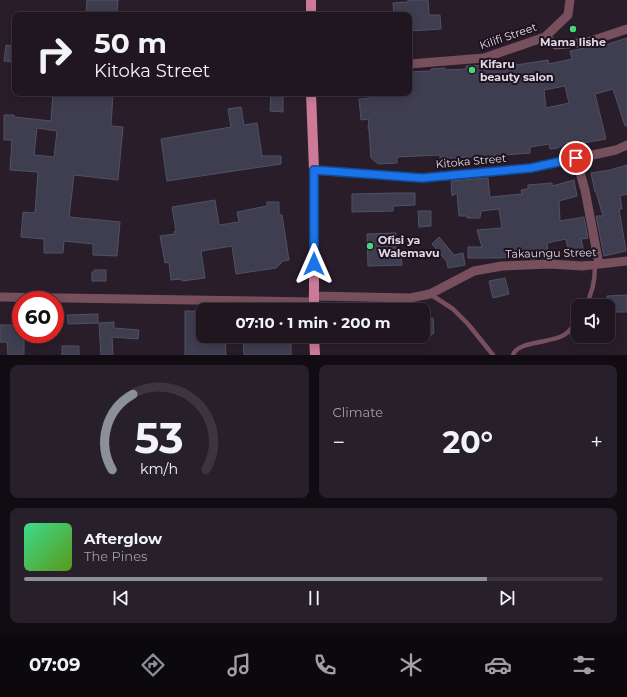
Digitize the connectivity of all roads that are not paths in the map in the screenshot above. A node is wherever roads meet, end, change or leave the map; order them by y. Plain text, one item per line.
1 (311, 0) edge
2 (570, 0) edge
3 (311, 12) edge
4 (627, 29) edge
5 (545, 37) junction
6 (412, 64) edge
7 (311, 96) edge
8 (627, 145) edge
9 (576, 158) junction
10 (314, 170) junction
11 (627, 261) edge
12 (597, 265) junction
13 (430, 294) junction
14 (0, 297) edge
15 (589, 299) edge
16 (314, 303) edge
17 (571, 329) edge
18 (314, 343) edge
19 (315, 355) edge
20 (493, 355) edge
21 (513, 355) edge

1 - 3 main road
2 - 5 street, Kilifi Street
4 - 5 street
5 - 6 street, Kilifi Street
7 - 10 main road
8 - 9 street, Kitoka Street
9 - 10 street, Kitoka Street
9 - 12 street
10 - 16 main road
11 - 12 street, Takaungu Street
12 - 13 street, Takaungu Street
12 - 15 lane
13 - 16 street, Takaungu Street
13 - 20 lane
14 - 16 street, Takaungu Street
17 - 21 lane
18 - 19 main road

